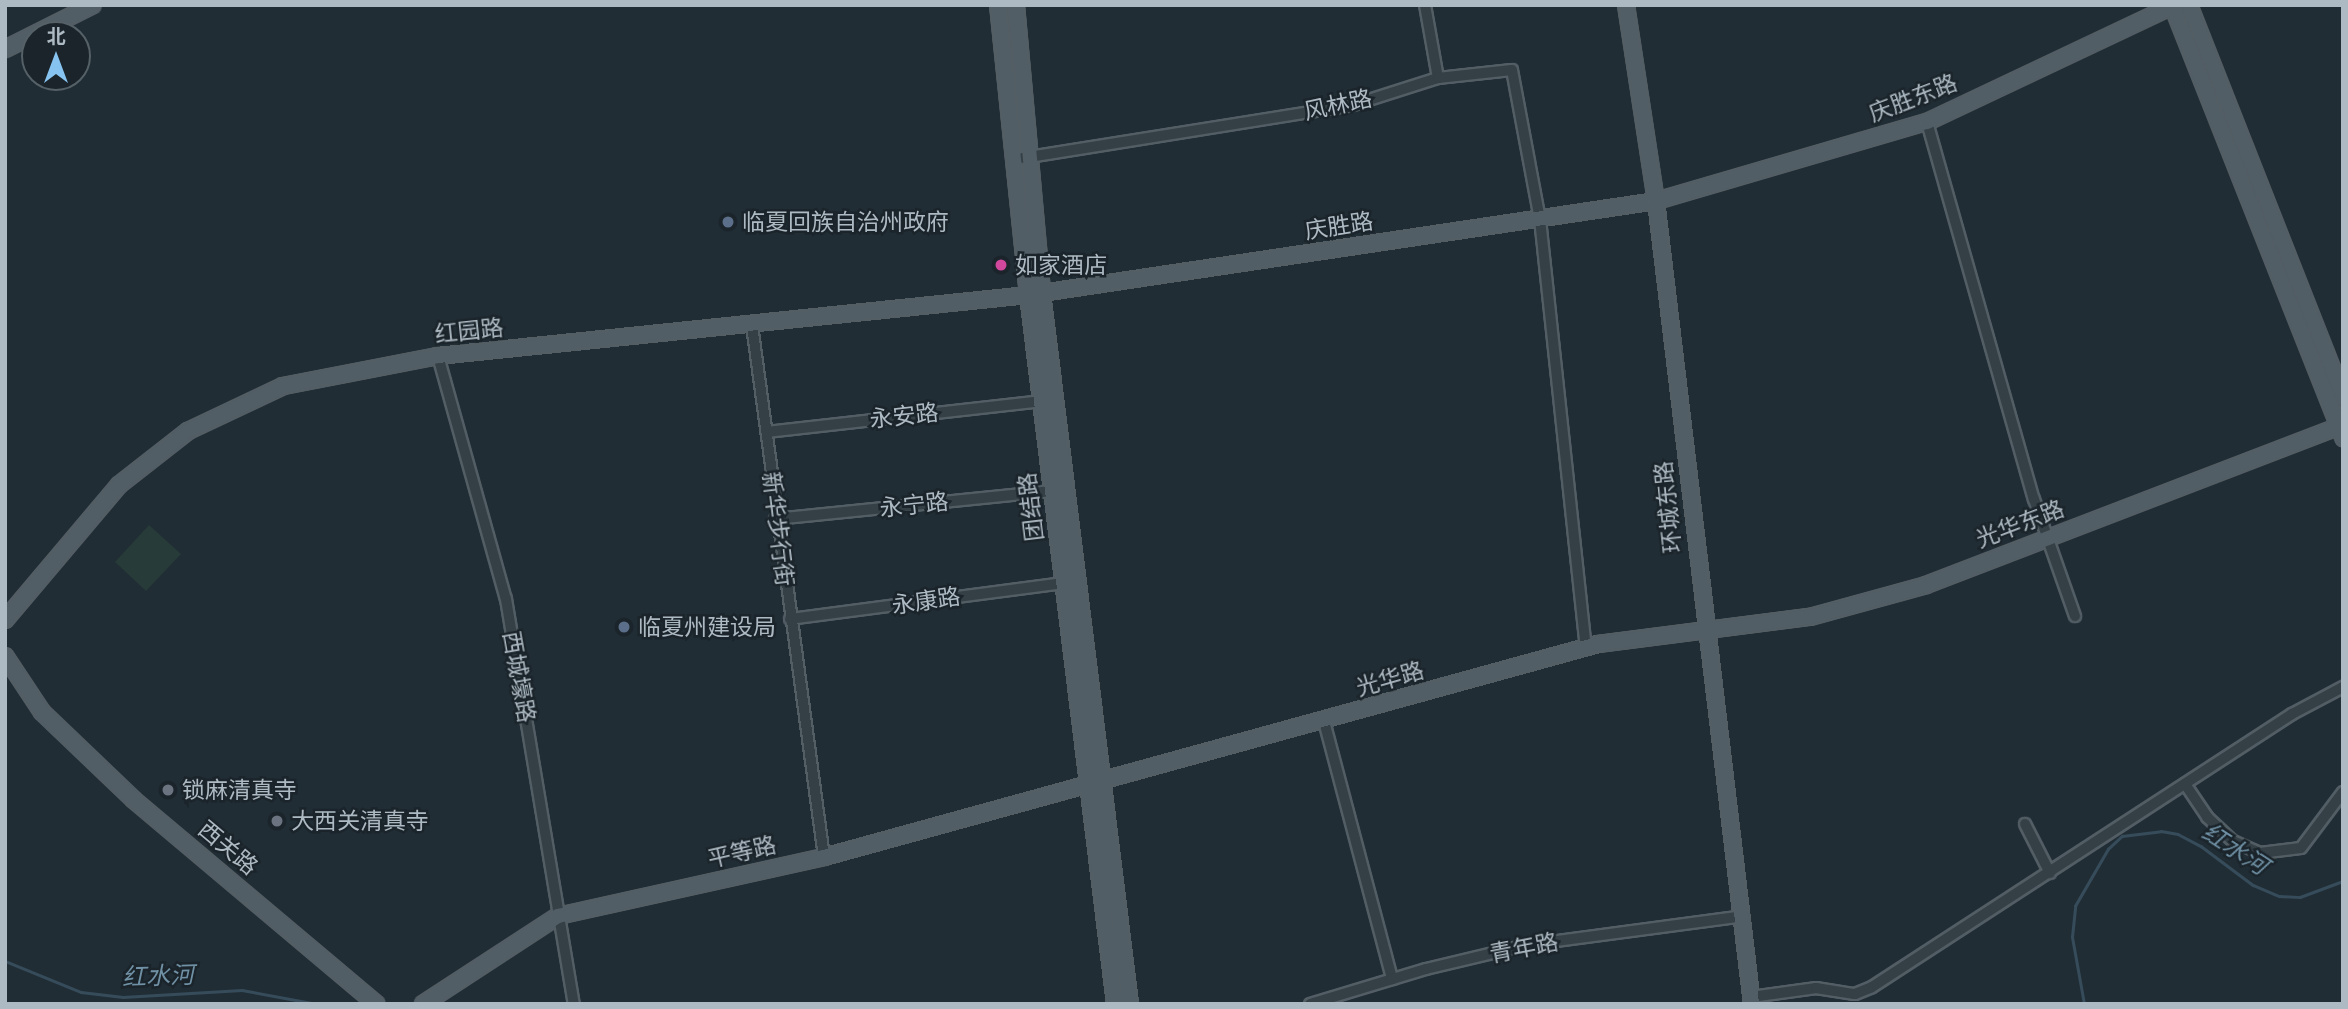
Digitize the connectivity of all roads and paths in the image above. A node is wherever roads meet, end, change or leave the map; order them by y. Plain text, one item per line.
1 (93, 5) edge
2 (998, 5) edge
3 (1016, 5) edge
4 (1425, 5) edge
5 (1626, 5) edge
6 (2189, 5) edge
7 (2173, 6) edge
8 (5, 49) edge
9 (1438, 78) junction
10 (1927, 122) junction
11 (1030, 157) junction
12 (1014, 159) junction
13 (1656, 201) junction
14 (1540, 219) junction
15 (1035, 294) junction
16 (752, 325) junction
17 (438, 356) junction
18 (2343, 396) edge
19 (1042, 401) junction
20 (2341, 430) edge
21 (767, 432) junction
22 (1052, 491) junction
23 (775, 519) junction
24 (2048, 538) junction
25 (1063, 583) junction
26 (2076, 616) dead end
27 (790, 619) junction
28 (5, 620) edge
29 (1705, 630) junction
30 (1586, 648) junction
31 (5, 656) edge
32 (2343, 687) edge
33 (1324, 722) junction
34 (2185, 784) junction
35 (1097, 785) junction
36 (2343, 792) edge
37 (2025, 824) dead end
38 (824, 857) junction
39 (2050, 873) junction
40 (558, 916) junction
41 (1743, 916) junction
42 (1392, 979) junction
43 (1751, 1000) edge
44 (376, 1004) edge
45 (423, 1004) edge
46 (574, 1004) edge
47 (1115, 1004) edge
48 (1130, 1004) edge
49 (1310, 1004) edge

1 - 8 main road
2 - 12 main road, 团结路
3 - 11 main road, 团结路
4 - 9 street
5 - 13 main road, 环城东路
6 - 18 main road
7 - 10 main road, 庆胜东路
7 - 20 main road
9 - 11 street, 风林路
9 - 14 street, 风林路
10 - 13 main road, 庆胜东路
10 - 24 street
11 - 12 street, 风林路
11 - 15 main road, 团结路
12 - 15 main road, 团结路
13 - 14 main road, 庆胜路
13 - 29 main road, 环城东路
14 - 15 main road, 庆胜路
14 - 30 street
15 - 16 main road, 红园路
15 - 19 main road, 团结路
15 - 35 main road, 团结路
16 - 17 main road, 红园路
16 - 21 street, 新华步行街
17 - 28 main road, 红园路
17 - 40 street, 西城壕路
19 - 21 street, 永安路
19 - 22 main road, 团结路
20 - 24 main road, 光华东路
21 - 23 street, 新华步行街
22 - 23 street, 永宁路
22 - 25 main road, 团结路
23 - 27 street, 新华步行街
24 - 26 street
24 - 29 main road, 光华东路
25 - 27 street, 永康路
25 - 35 main road, 团结路
27 - 38 street, 新华步行街
29 - 30 main road, 光华路
29 - 41 main road, 环城东路
30 - 33 main road, 光华路
31 - 44 main road, 西关路
32 - 34 street
33 - 35 main road, 光华路
33 - 42 street
34 - 36 street
34 - 39 street
35 - 38 main road, 平等路
35 - 47 main road, 团结路
35 - 48 main road, 团结路
37 - 39 street
38 - 40 main road, 平等路
39 - 43 street
40 - 45 main road, 平等路
40 - 46 street, 西城壕路
41 - 42 street, 青年路
41 - 43 main road, 环城东路
42 - 49 street, 青年路

